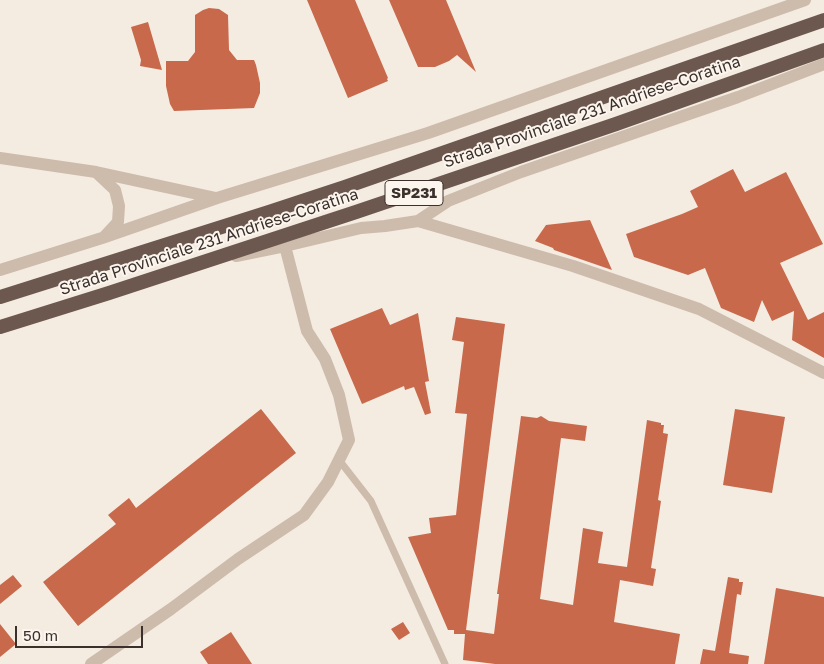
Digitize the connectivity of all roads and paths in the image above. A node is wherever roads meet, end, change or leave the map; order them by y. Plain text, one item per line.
1 (805, 0) edge
2 (824, 20) edge
3 (824, 50) edge
4 (824, 64) edge
5 (0, 158) edge
6 (96, 172) junction
7 (217, 198) junction
8 (418, 221) junction
9 (102, 238) junction
10 (285, 246) junction
11 (0, 270) edge
12 (165, 275) junction
13 (0, 297) edge
14 (0, 327) edge
15 (824, 373) edge
16 (339, 460) junction
17 (90, 664) edge
18 (445, 664) edge

1 - 7 street
2 - 13 highway, Strada Provinciale 231 Andriese-Coratina / SP231
3 - 12 highway, Strada Provinciale 231 Andriese-Coratina / SP231
4 - 8 street
5 - 6 street
6 - 7 street
6 - 9 street
7 - 9 street
8 - 10 street
8 - 15 street
9 - 11 street
10 - 12 street
10 - 16 street
12 - 14 highway, Strada Provinciale 231 Andriese-Coratina / SP231
16 - 17 street
16 - 18 lane

